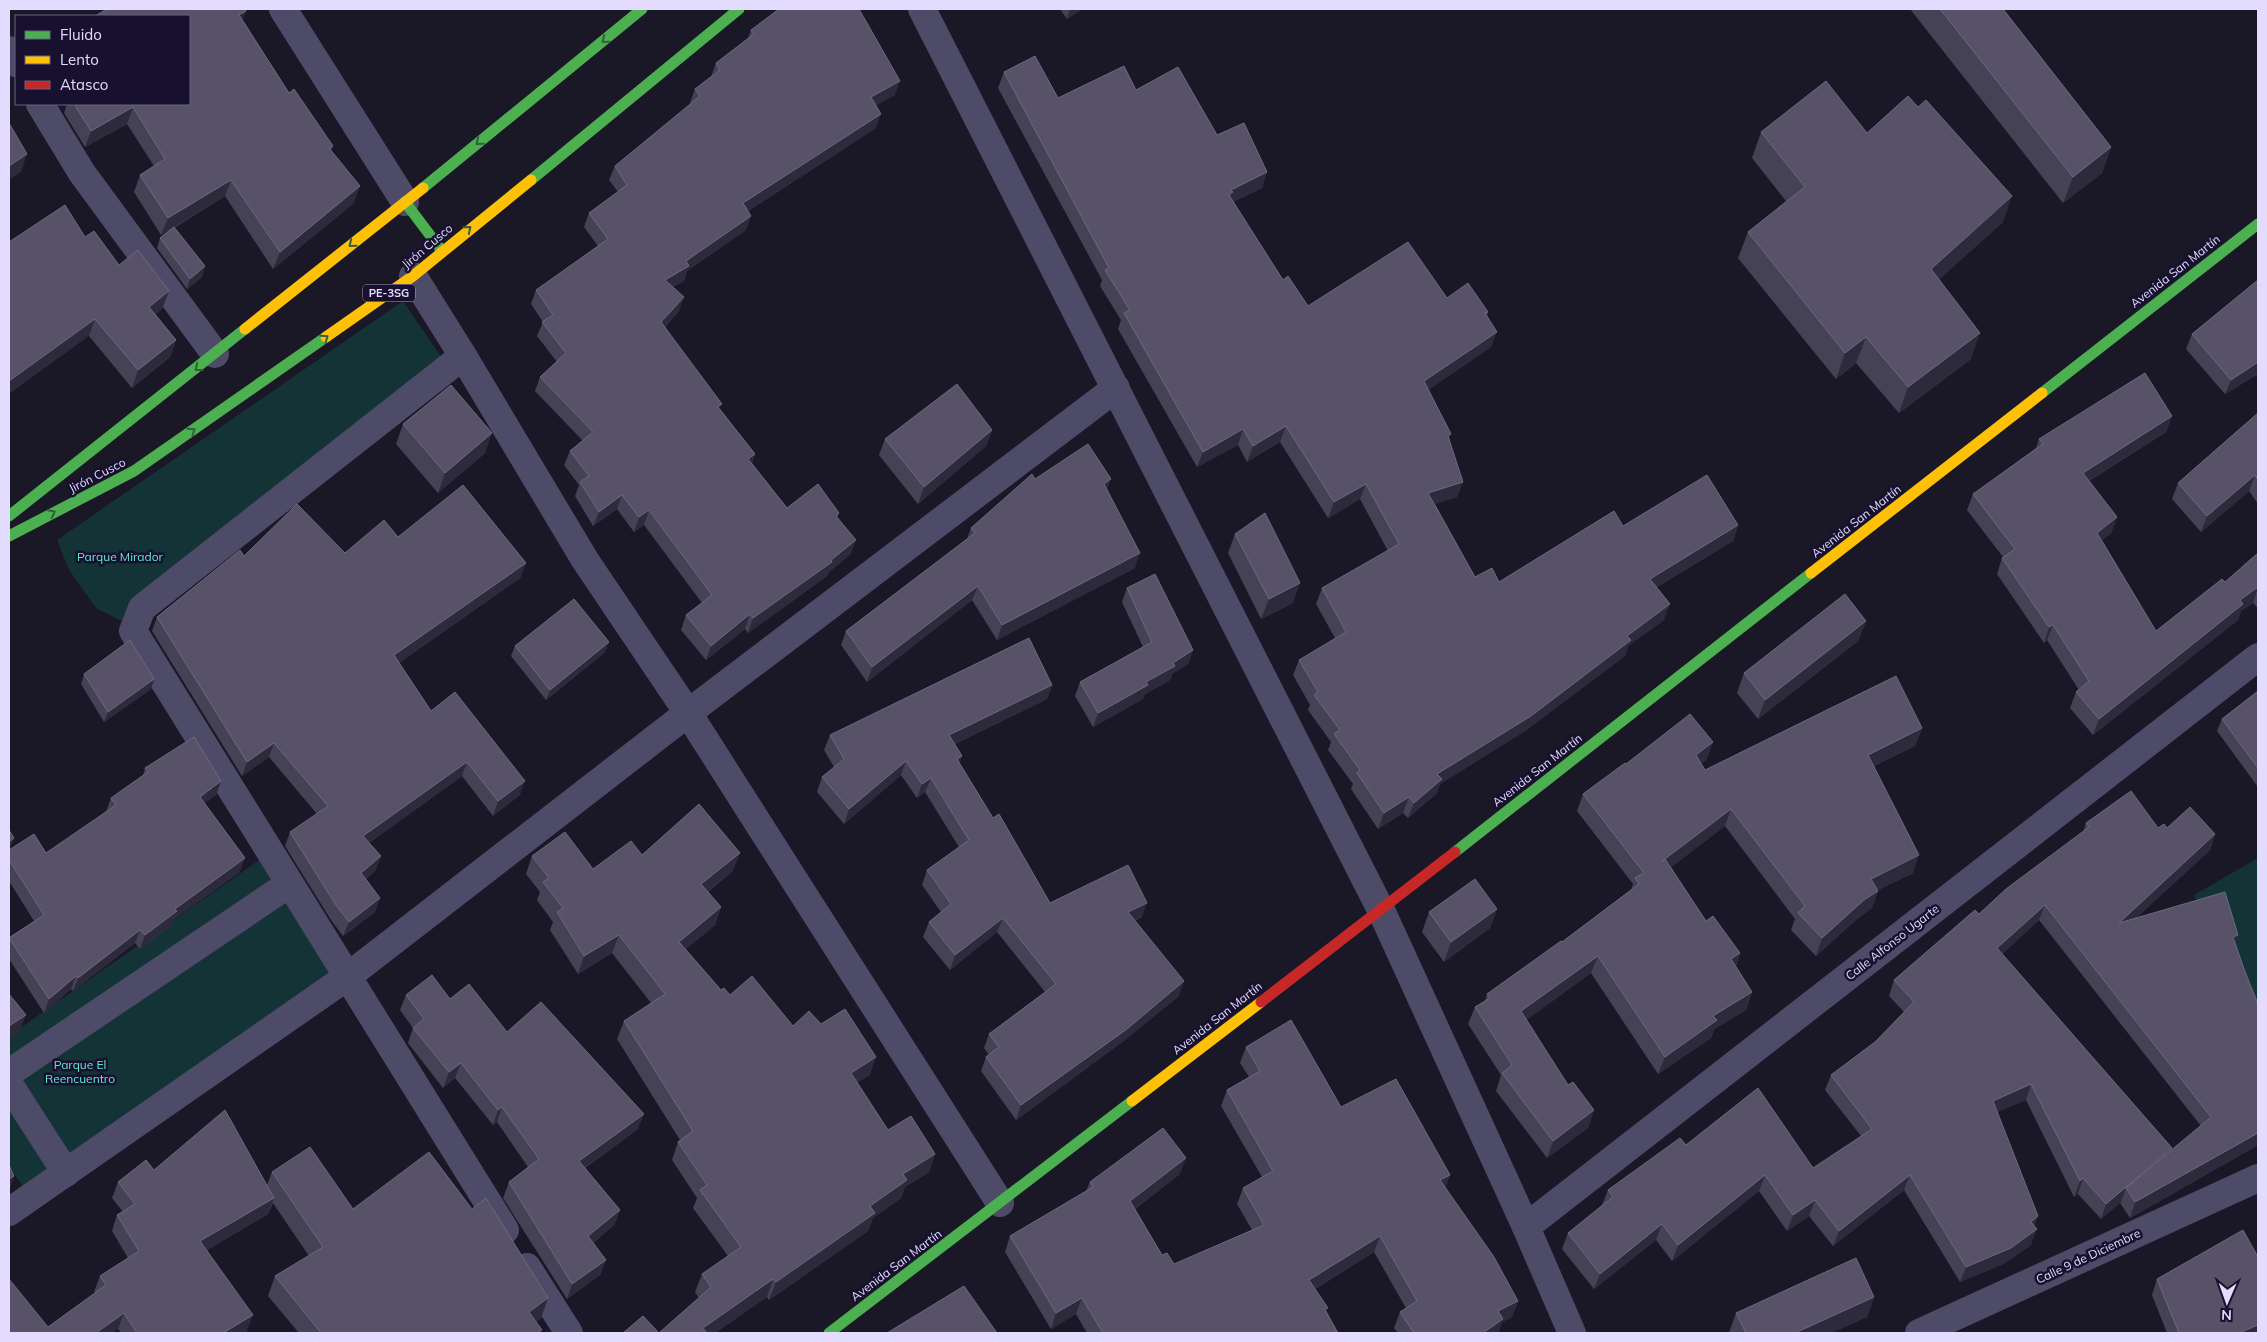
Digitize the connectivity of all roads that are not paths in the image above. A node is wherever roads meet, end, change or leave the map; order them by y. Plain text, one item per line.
1 (283, 9) edge
2 (642, 9) edge
3 (739, 9) edge
4 (922, 9) edge
5 (9, 50) edge
6 (15, 61) edge
7 (41, 105) edge
8 (405, 202) junction
9 (2258, 224) edge
10 (442, 251) junction
11 (413, 276) junction
12 (215, 354) junction
13 (463, 356) junction
14 (1116, 388) junction
15 (9, 516) edge
16 (9, 536) edge
17 (2258, 657) edge
18 (688, 713) junction
19 (289, 884) junction
20 (1381, 910) junction
21 (347, 977) junction
22 (9, 1073) edge
23 (9, 1084) edge
24 (66, 1174) junction
25 (2258, 1178) edge
26 (1000, 1203) junction
27 (9, 1212) edge
28 (1526, 1227) junction
29 (569, 1333) edge
30 (829, 1333) edge
31 (1572, 1333) edge
32 (1919, 1333) edge

1 - 8 street
2 -> 8 main road, Jirón Cusco
10 -> 3 main road, Jirón Cusco / PE-3SG
4 - 14 street
5 - 6 street
7 - 12 street
8 - 10 main road
8 -> 12 main road, Jirón Cusco
9 - 20 main road, Avenida San Martín
10 - 11 main road, Jirón Cusco / PE-3SG
11 - 13 street
16 -> 11 main road, Jirón Cusco / PE-3SG
12 -> 15 main road, Jirón Cusco
13 - 18 street
13 - 19 street
14 - 18 street
14 - 20 street
17 - 28 street, Calle Alfonso Ugarte
18 - 21 street
18 - 26 street
19 - 21 street
19 - 22 street
20 - 26 main road, Avenida San Martín
20 - 28 street
21 - 24 street
21 - 29 street
23 - 24 street
24 - 27 street
25 - 32 street, Calle 9 de Diciembre
26 - 30 main road, Avenida San Martín
28 - 31 street

